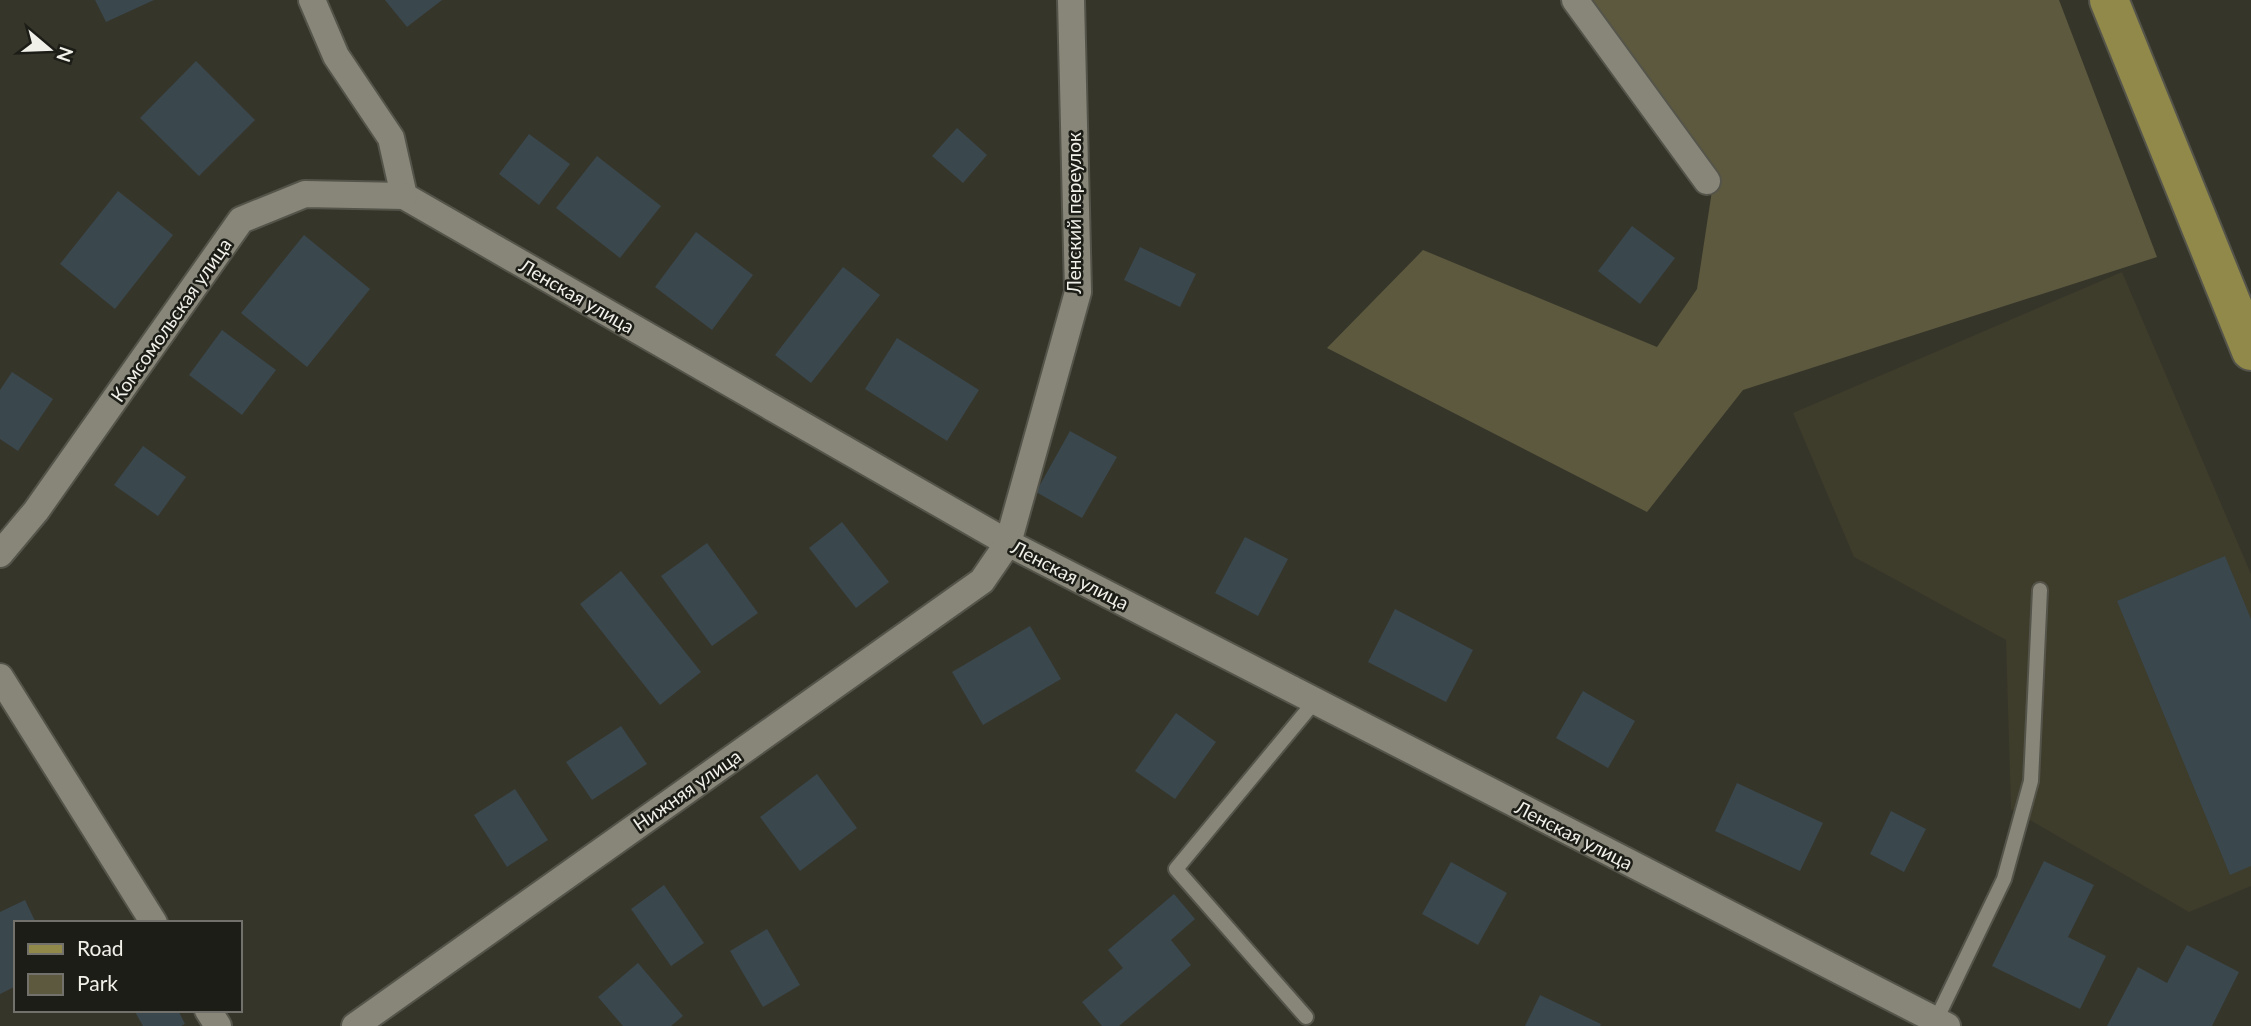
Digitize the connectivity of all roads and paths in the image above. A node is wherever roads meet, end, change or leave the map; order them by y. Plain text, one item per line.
1 (312, 0) edge
2 (1072, 0) edge
3 (1575, 0) edge
4 (2109, 0) edge
5 (1707, 181) dead end
6 (404, 196) junction
7 (2251, 351) edge
8 (1008, 543) junction
9 (0, 554) edge
10 (2040, 590) dead end
11 (0, 677) edge
12 (1315, 701) junction
13 (152, 921) edge
14 (1306, 1017) dead end
15 (1931, 1022) edge
16 (355, 1026) edge

1 - 6 street
2 - 8 street, Ленский переулок
3 - 5 street
4 - 7 main road
6 - 8 street, Ленская улица
6 - 9 street, Комсомольская улица
8 - 12 street, Ленская улица
8 - 16 street, Нижняя улица
10 - 15 lane
11 - 13 street
12 - 14 lane
12 - 15 street, Ленская улица

